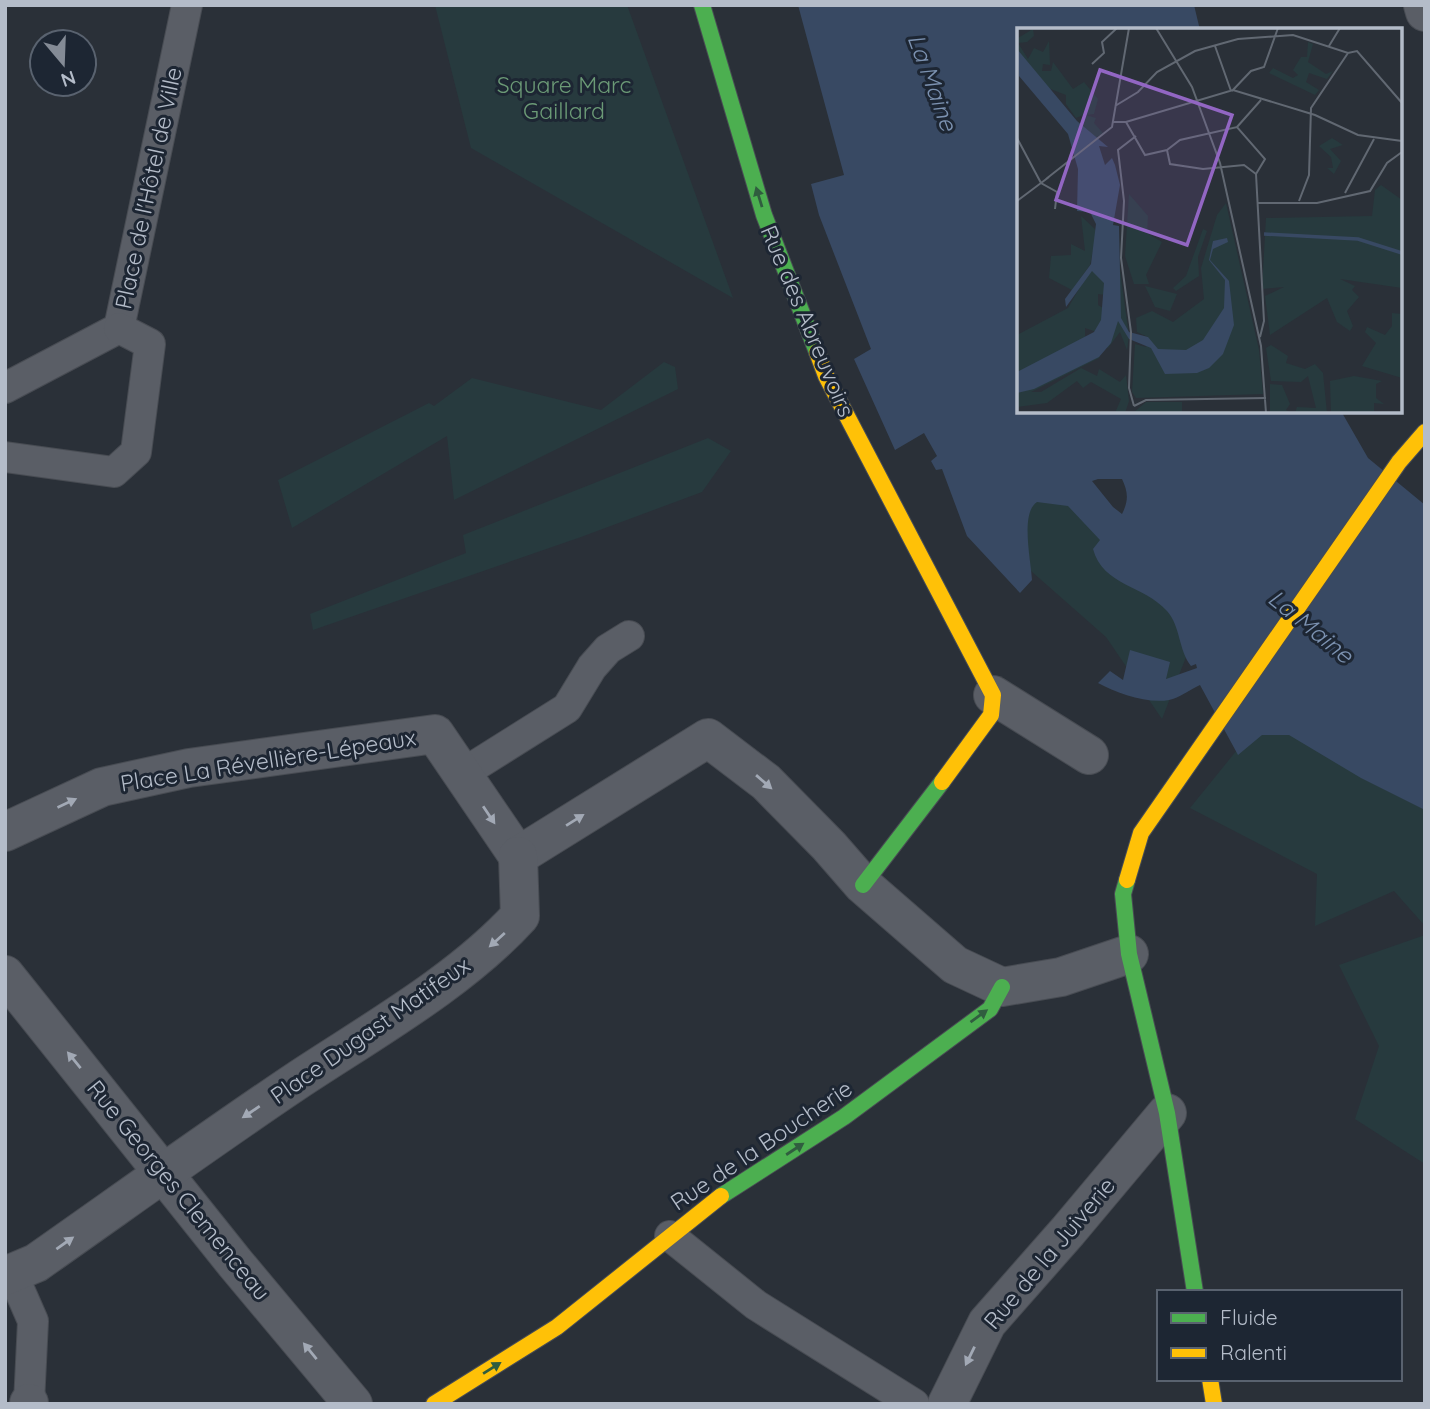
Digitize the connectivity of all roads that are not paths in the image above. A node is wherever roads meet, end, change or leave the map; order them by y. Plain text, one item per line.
1 (187, 5) edge
2 (702, 5) edge
3 (1423, 5) edge
4 (1425, 12) edge
5 (119, 328) junction
6 (5, 388) edge
7 (1425, 413) edge
8 (1425, 432) edge
9 (5, 457) edge
10 (1399, 462) junction
11 (629, 636) dead end
12 (993, 695) junction
13 (1089, 755) dead end
14 (462, 774) junction
15 (5, 832) edge
16 (517, 856) junction
17 (863, 885) junction
18 (1129, 954) junction
19 (5, 975) edge
20 (1002, 988) junction
21 (1167, 1113) junction
22 (165, 1172) junction
23 (670, 1236) junction
24 (9, 1275) edge
25 (1195, 1290) edge
26 (1210, 1381) edge
27 (29, 1403) edge
28 (353, 1404) edge
29 (434, 1404) edge
30 (914, 1404) edge
31 (947, 1404) edge
32 (1214, 1404) edge

1 - 5 lane, Place de l'Hôtel de Ville
12 -> 2 street, Rue des Abreuvoirs
3 - 4 street
5 - 6 lane, Place de l'Hôtel de Ville
5 - 9 lane
7 - 10 street
8 - 10 street
10 - 18 street
11 - 14 lane
12 - 13 street
12 - 17 street
15 -> 14 street, Place La Révellière-Lépeaux
14 -> 16 street, Place La Révellière-Lépeaux
16 -> 17 street
16 -> 22 street, Place Dugast Matifeux
17 - 20 street
18 - 20 street
18 - 21 street
22 -> 19 street, Rue Georges Clemenceau
23 -> 20 street, Rue de la Boucherie
21 - 25 street
21 -> 31 street, Rue de la Juiverie
24 -> 22 street, Place Dugast Matifeux
28 -> 22 street, Rue Georges Clemenceau
29 -> 23 street, Rue de la Boucherie
23 - 30 lane
24 - 27 lane
26 - 32 street

